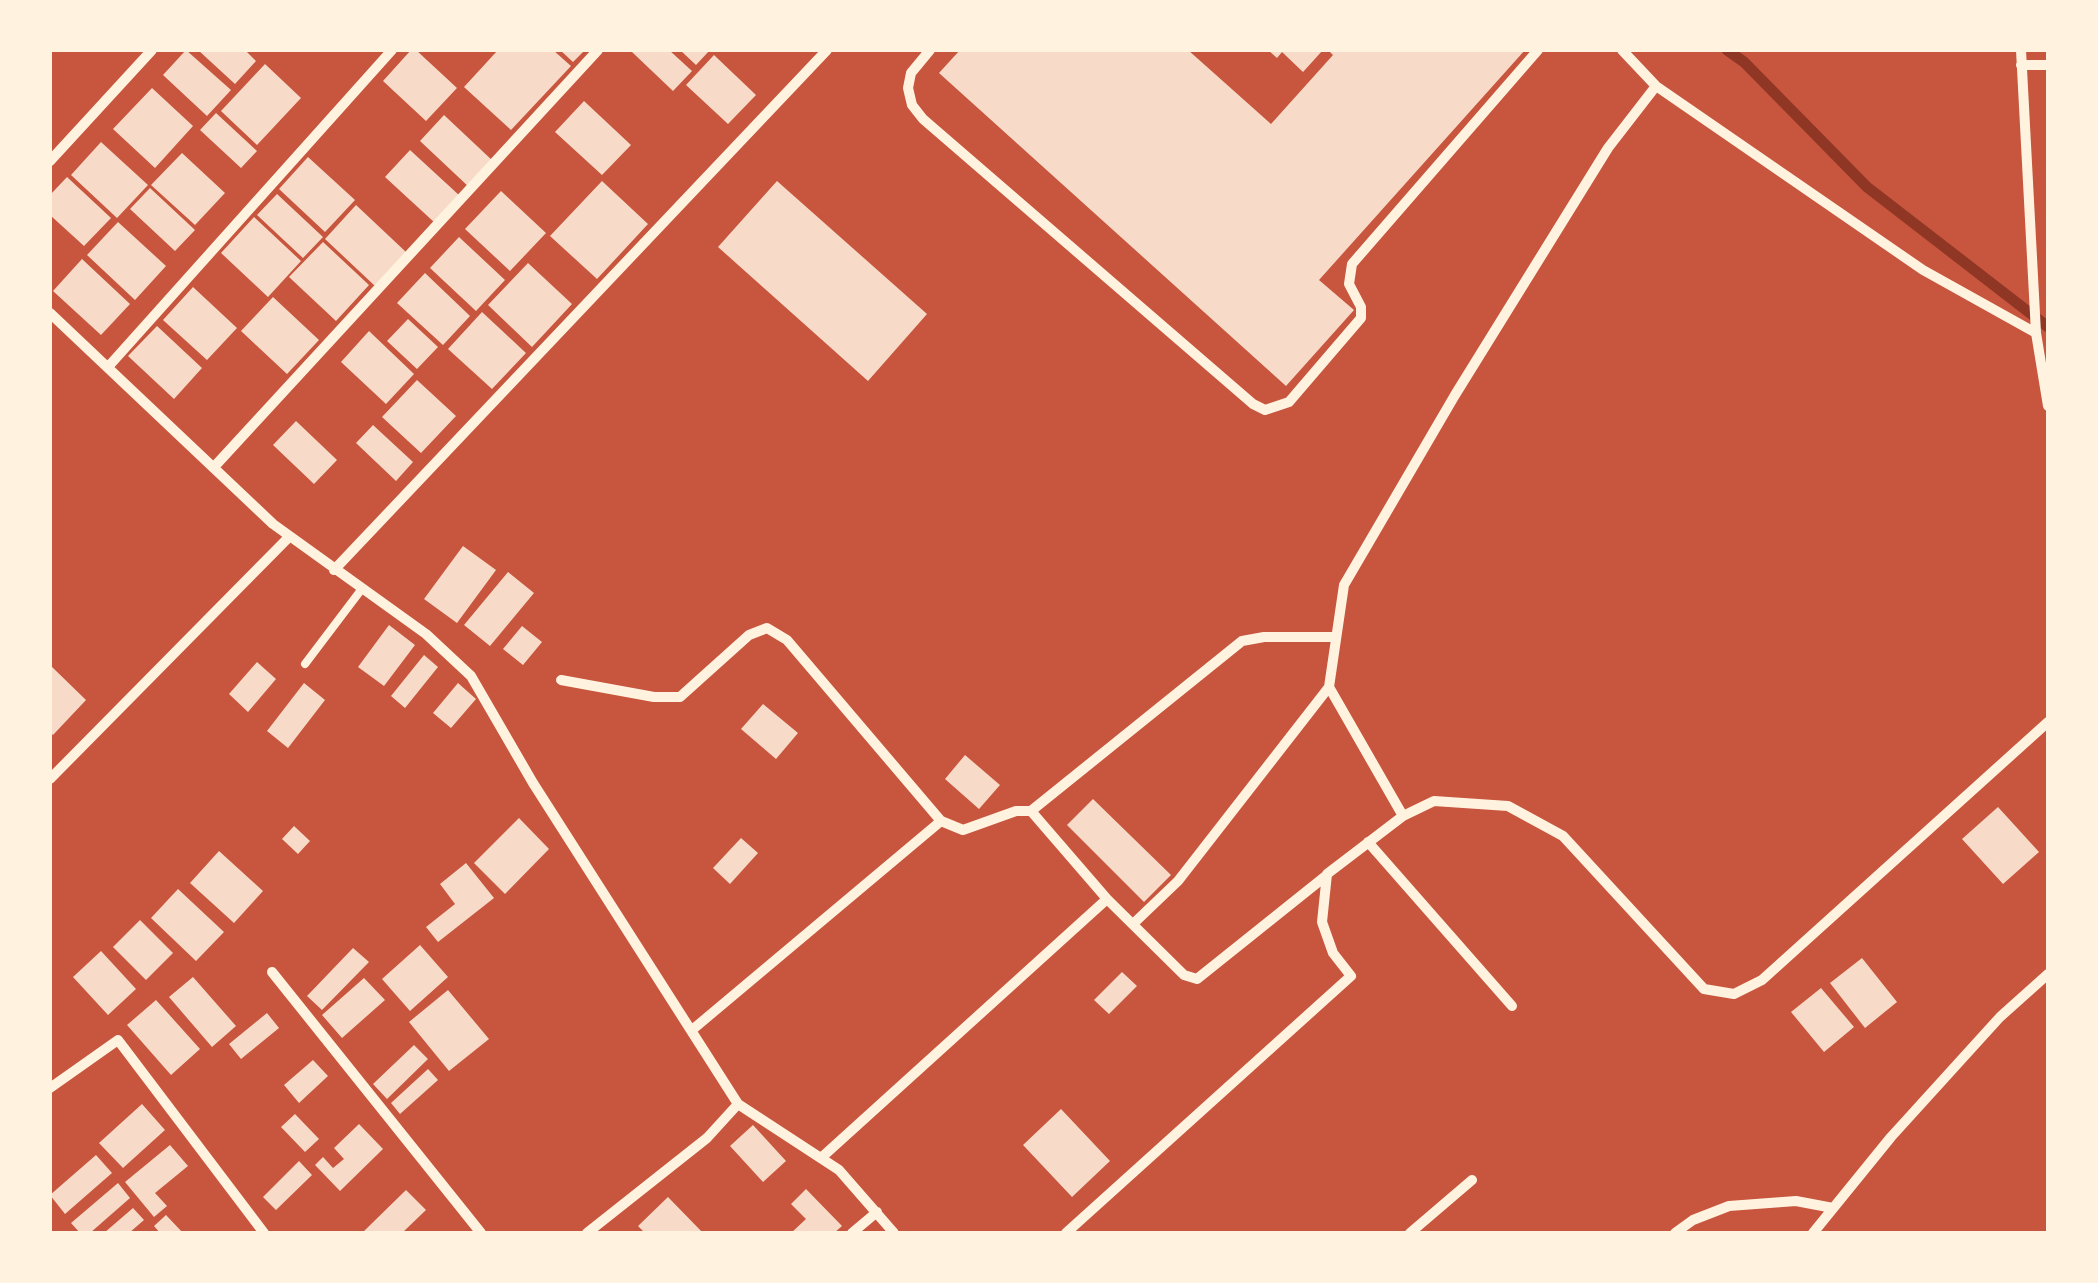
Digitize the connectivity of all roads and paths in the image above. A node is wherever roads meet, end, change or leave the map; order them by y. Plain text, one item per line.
1 (152, 50) edge
2 (392, 50) edge
3 (598, 50) edge
4 (828, 50) edge
5 (930, 50) edge
6 (1538, 50) edge
7 (1622, 50) edge
8 (2021, 50) edge
9 (2021, 65) junction
10 (2048, 65) edge
11 (1656, 86) junction
12 (50, 161) edge
13 (50, 313) edge
14 (2036, 333) junction
15 (108, 367) junction
16 (2048, 406) edge
17 (214, 467) junction
18 (289, 537) junction
19 (334, 570) junction
20 (361, 590) junction
21 (1336, 637) junction
22 (305, 664) dead end
23 (561, 680) dead end
24 (1329, 687) junction
25 (2048, 722) edge
26 (50, 779) edge
27 (1031, 811) junction
28 (1403, 816) junction
29 (941, 822) junction
30 (1368, 842) junction
31 (1327, 874) junction
32 (1107, 899) junction
33 (1134, 924) junction
34 (272, 972) dead end
35 (2048, 974) edge
36 (1512, 1006) dead end
37 (692, 1030) junction
38 (50, 1088) edge
39 (738, 1104) junction
40 (822, 1158) junction
41 (1472, 1180) dead end
42 (1834, 1208) junction
43 (878, 1212) junction
44 (264, 1233) edge
45 (481, 1233) edge
46 (587, 1233) edge
47 (852, 1233) edge
48 (894, 1233) edge
49 (1066, 1233) edge
50 (1410, 1233) edge
51 (1676, 1233) edge
52 (1813, 1233) edge

1 - 12 street
2 - 15 street
3 - 17 street
4 - 19 street
5 - 6 street
7 - 11 street
8 - 9 street
9 - 10 street
9 - 14 street
11 - 14 street
11 - 21 street
13 - 15 street
14 - 16 street
15 - 17 street
17 - 18 street
18 - 19 street
18 - 26 street
19 - 20 street
20 - 22 lane
20 - 37 street
21 - 24 street
21 - 27 street
23 - 29 street
24 - 28 street
24 - 33 street
25 - 28 street
27 - 29 street
27 - 32 street
28 - 30 street
29 - 37 street
30 - 31 street
30 - 36 street
31 - 33 street
31 - 49 street
32 - 33 street
32 - 40 street
34 - 45 street
35 - 42 street
37 - 39 street
38 - 44 street
39 - 40 street
39 - 46 street
40 - 43 street
41 - 50 street
42 - 51 street
42 - 52 street
43 - 47 street
43 - 48 street

